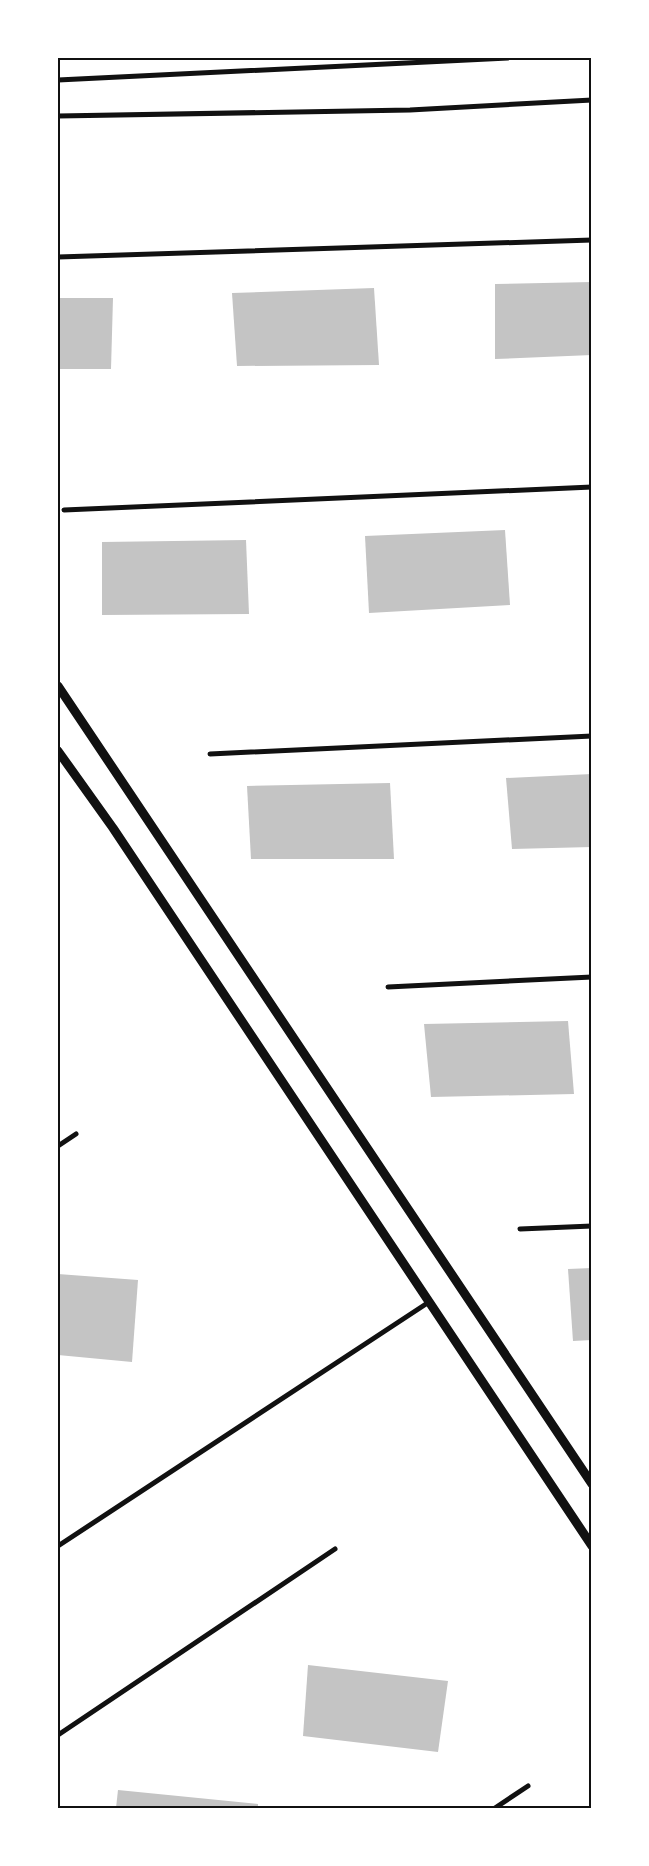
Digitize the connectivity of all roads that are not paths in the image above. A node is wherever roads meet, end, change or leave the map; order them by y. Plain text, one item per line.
1 (508, 58) edge
2 (58, 80) edge
3 (592, 100) edge
4 (58, 116) edge
5 (592, 240) edge
6 (58, 257) edge
7 (592, 487) edge
8 (64, 510) dead end
9 (58, 686) edge
10 (592, 736) edge
11 (58, 751) edge
12 (210, 754) dead end
13 (592, 977) edge
14 (388, 987) dead end
15 (76, 1134) dead end
16 (58, 1146) edge
17 (592, 1226) edge
18 (520, 1229) dead end
19 (429, 1302) junction
20 (592, 1484) edge
21 (58, 1546) edge
22 (592, 1546) edge
23 (335, 1549) dead end
24 (58, 1735) edge
25 (528, 1786) dead end
26 (495, 1808) edge

1 - 2 street
3 - 4 street
5 - 6 street
7 - 8 street
9 - 20 street
10 - 12 street
11 - 19 street
13 - 14 street
15 - 16 street
17 - 18 street
19 - 21 street
19 - 22 street
23 - 24 street
25 - 26 street

